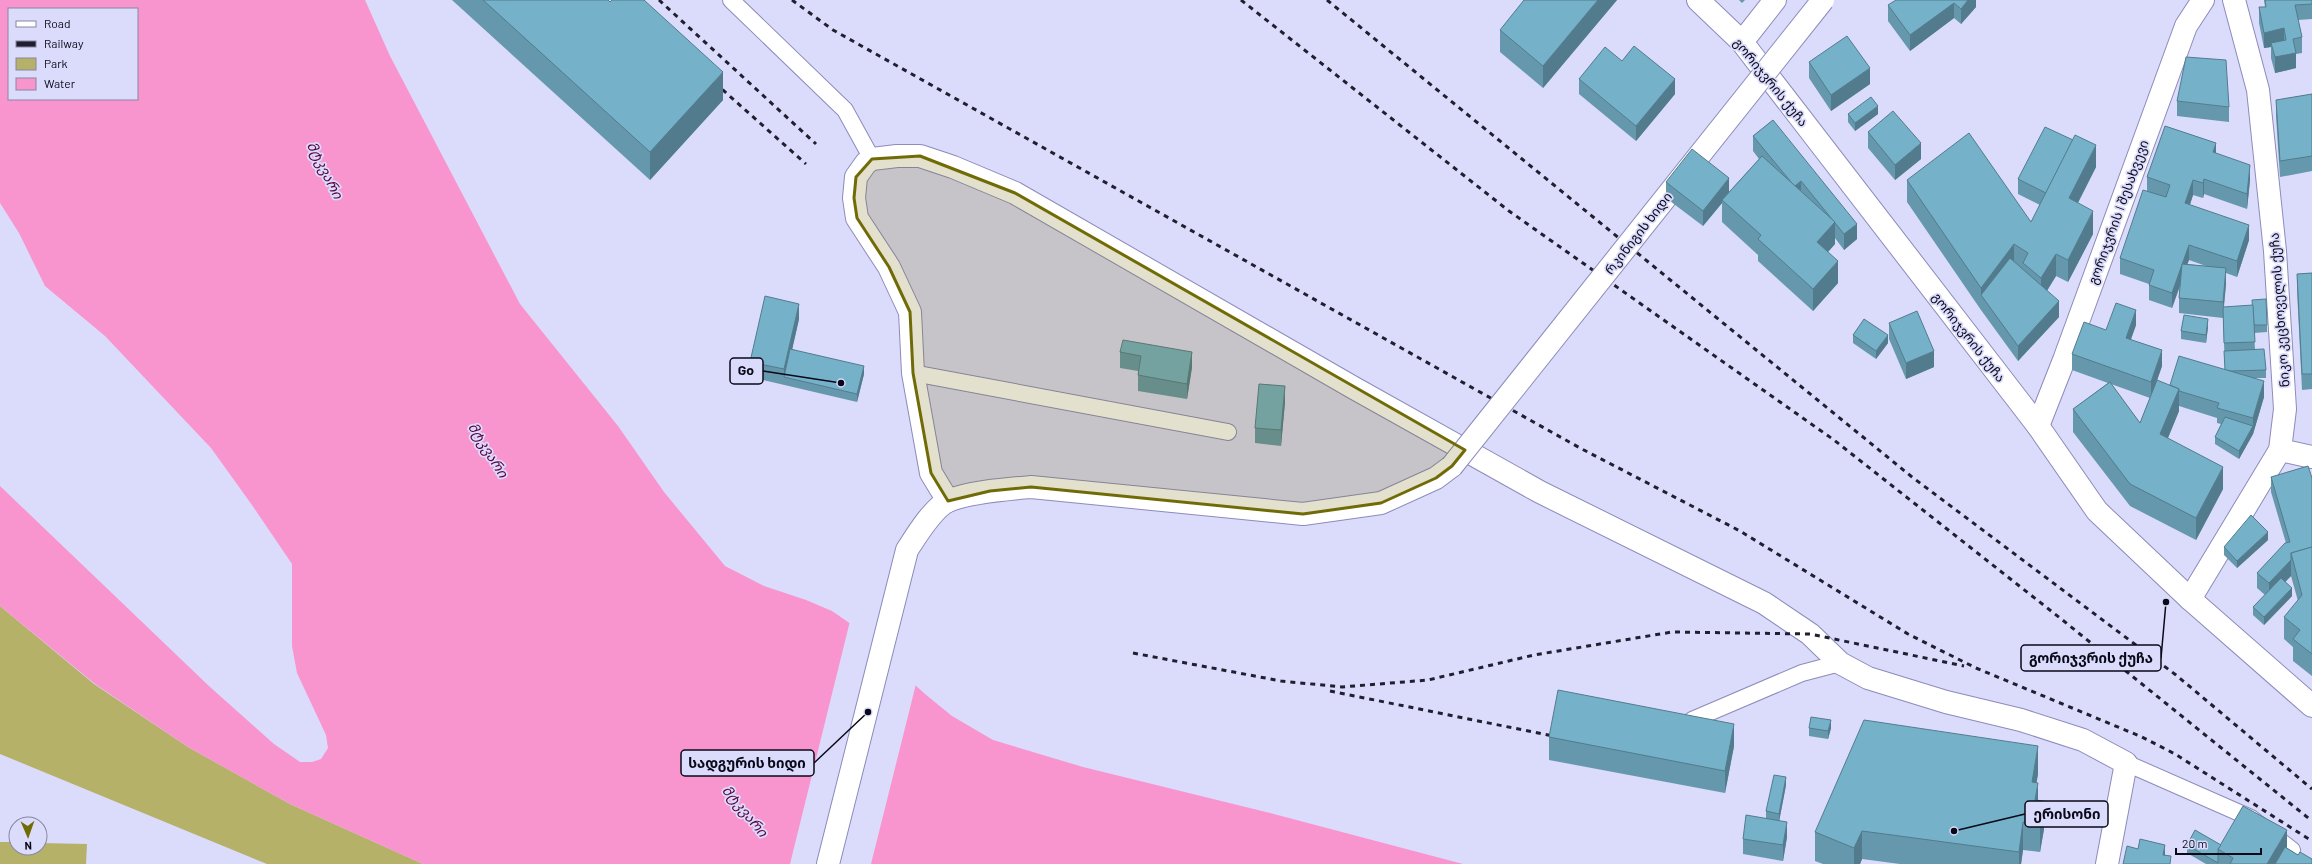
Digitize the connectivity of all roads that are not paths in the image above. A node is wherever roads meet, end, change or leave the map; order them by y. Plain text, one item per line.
1 (730, 0) edge
2 (1698, 0) edge
3 (1775, 0) edge
4 (1822, 0) edge
5 (2202, 0) edge
6 (2234, 0) edge
7 (1742, 42) junction
8 (872, 160) junction
9 (913, 373) junction
10 (2038, 426) junction
11 (1228, 432) dead end
12 (2280, 450) junction
13 (2312, 456) edge
14 (948, 501) junction
15 (2190, 599) junction
16 (1840, 663) junction
17 (2312, 706) edge
18 (1692, 720) edge
19 (2126, 763) junction
20 (828, 864) edge
21 (2107, 864) edge
22 (2283, 864) edge

1 - 8 lane
2 - 7 main road, გორიჯვრის ქუჩა
3 - 7 main road
4 - 14 main road, რკინიგის ხიდი, bridge
5 - 10 main road, გორიჯვრის I შესახვევი
6 - 12 main road, ნიკო კეცხოველის ქუჩა
7 - 10 main road, გორიჯვრის ქუჩა
8 - 9 main road
8 - 16 main road
9 - 11 lane
9 - 14 main road
10 - 15 main road, გორიჯვრის ქუჩა
12 - 13 main road
12 - 15 main road, ნიკო კეცხოველის ქუჩა
14 - 20 main road
15 - 17 main road, გორიჯვრის ქუჩა
16 - 18 lane
16 - 19 main road
19 - 21 main road
19 - 22 lane

